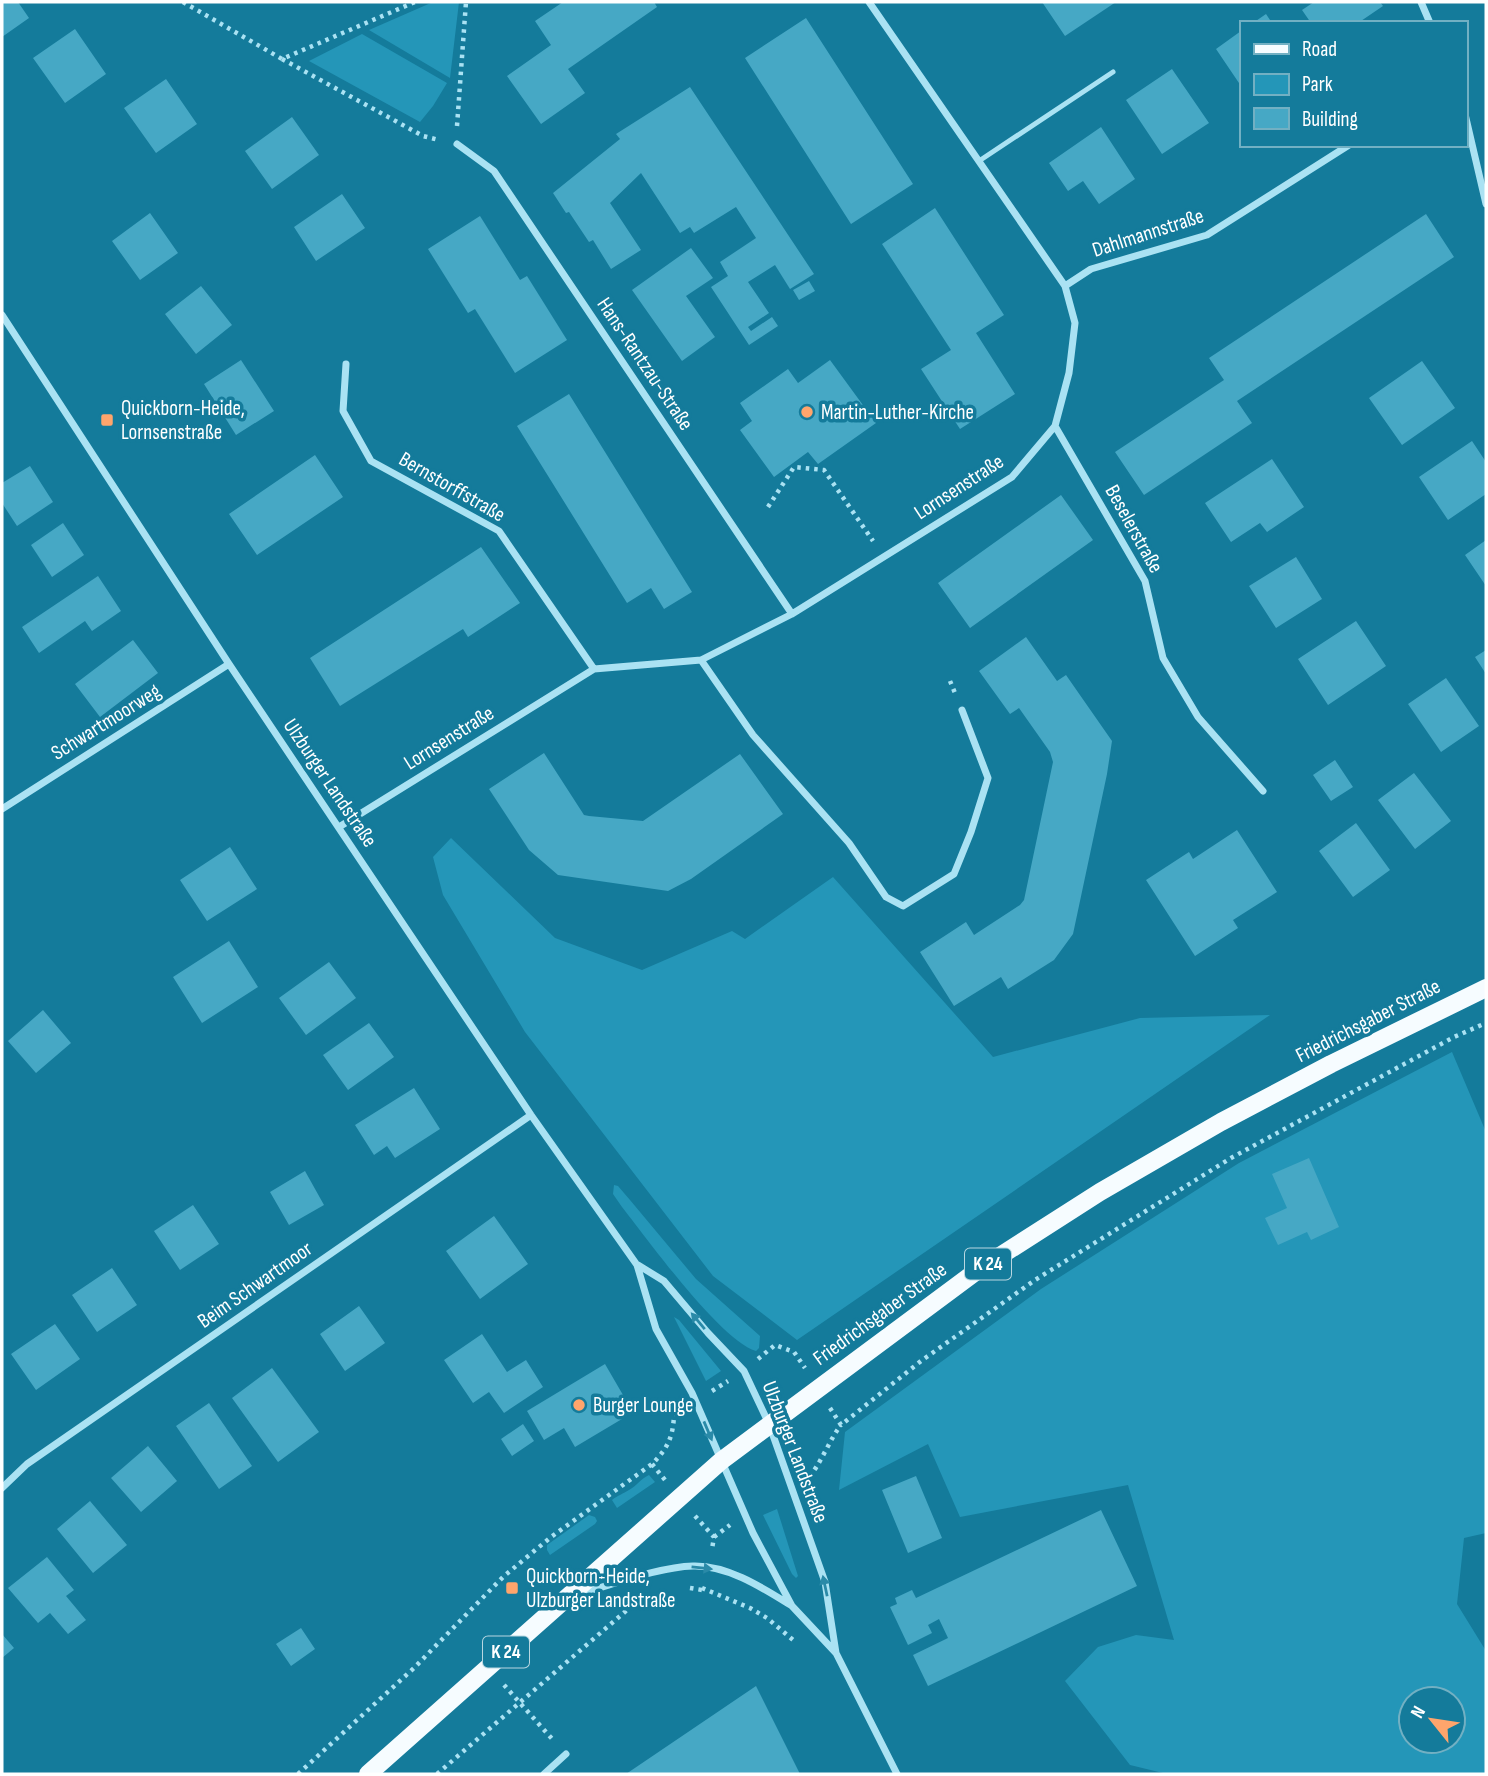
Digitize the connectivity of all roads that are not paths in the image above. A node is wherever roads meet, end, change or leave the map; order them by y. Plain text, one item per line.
1 (869, 2) edge
2 (1421, 2) edge
3 (1429, 21) edge
4 (1113, 72) dead end
5 (1467, 122) edge
6 (457, 144) road end
7 (1346, 147) edge
8 (979, 161) junction
9 (1486, 205) edge
10 (1065, 286) junction
11 (2, 315) edge
12 (346, 364) dead end
13 (1055, 426) junction
14 (792, 614) junction
15 (701, 660) junction
16 (229, 664) junction
17 (594, 669) junction
18 (962, 710) dead end
19 (1263, 792) dead end
20 (2, 809) edge
21 (339, 827) junction
22 (1486, 988) edge
23 (531, 1115) junction
24 (637, 1265) junction
25 (768, 1424) junction
26 (721, 1461) junction
27 (2, 1488) edge
28 (564, 1598) junction
29 (792, 1606) junction
30 (836, 1653) junction
31 (566, 1755) road end
32 (368, 1774) edge
33 (544, 1774) edge
34 (897, 1774) edge

1 - 8 street, Lornsenstraße
2 - 3 street
4 - 8 lane
5 - 9 street
6 - 14 street, Hans-Rantzau-Straße
7 - 10 street, Dahlmannstraße
8 - 10 street, Lornsenstraße
10 - 13 street, Lornsenstraße
11 - 16 street, Ulzburger Landstraße
12 - 17 street, Bernstorffstraße
13 - 14 street, Lornsenstraße
13 - 19 street, Beselerstraße
14 - 15 street, Lornsenstraße
15 - 17 street, Lornsenstraße
15 - 18 street
16 - 20 street, Schwartmoorweg
16 - 21 street, Ulzburger Landstraße
17 - 21 street, Lornsenstraße
21 - 23 street, Ulzburger Landstraße
22 - 25 main road, Friedrichsgaber Straße / K 24
23 - 24 street, Ulzburger Landstraße
23 - 27 street, Beim Schwartmoor
25 -> 24 street, Ulzburger Landstraße
24 -> 26 street, Ulzburger Landstraße
25 - 26 main road, Friedrichsgaber Straße / K 24
30 -> 25 street, Ulzburger Landstraße
26 - 28 main road, Friedrichsgaber Straße / K 24
26 - 29 street, Ulzburger Landstraße
28 -> 29 street, Ulzburger Landstraße
28 - 32 main road, Friedrichsgaber Straße / K 24
29 - 30 street, Ulzburger Landstraße
30 - 34 street, Ulzburger Landstraße
31 - 33 street

